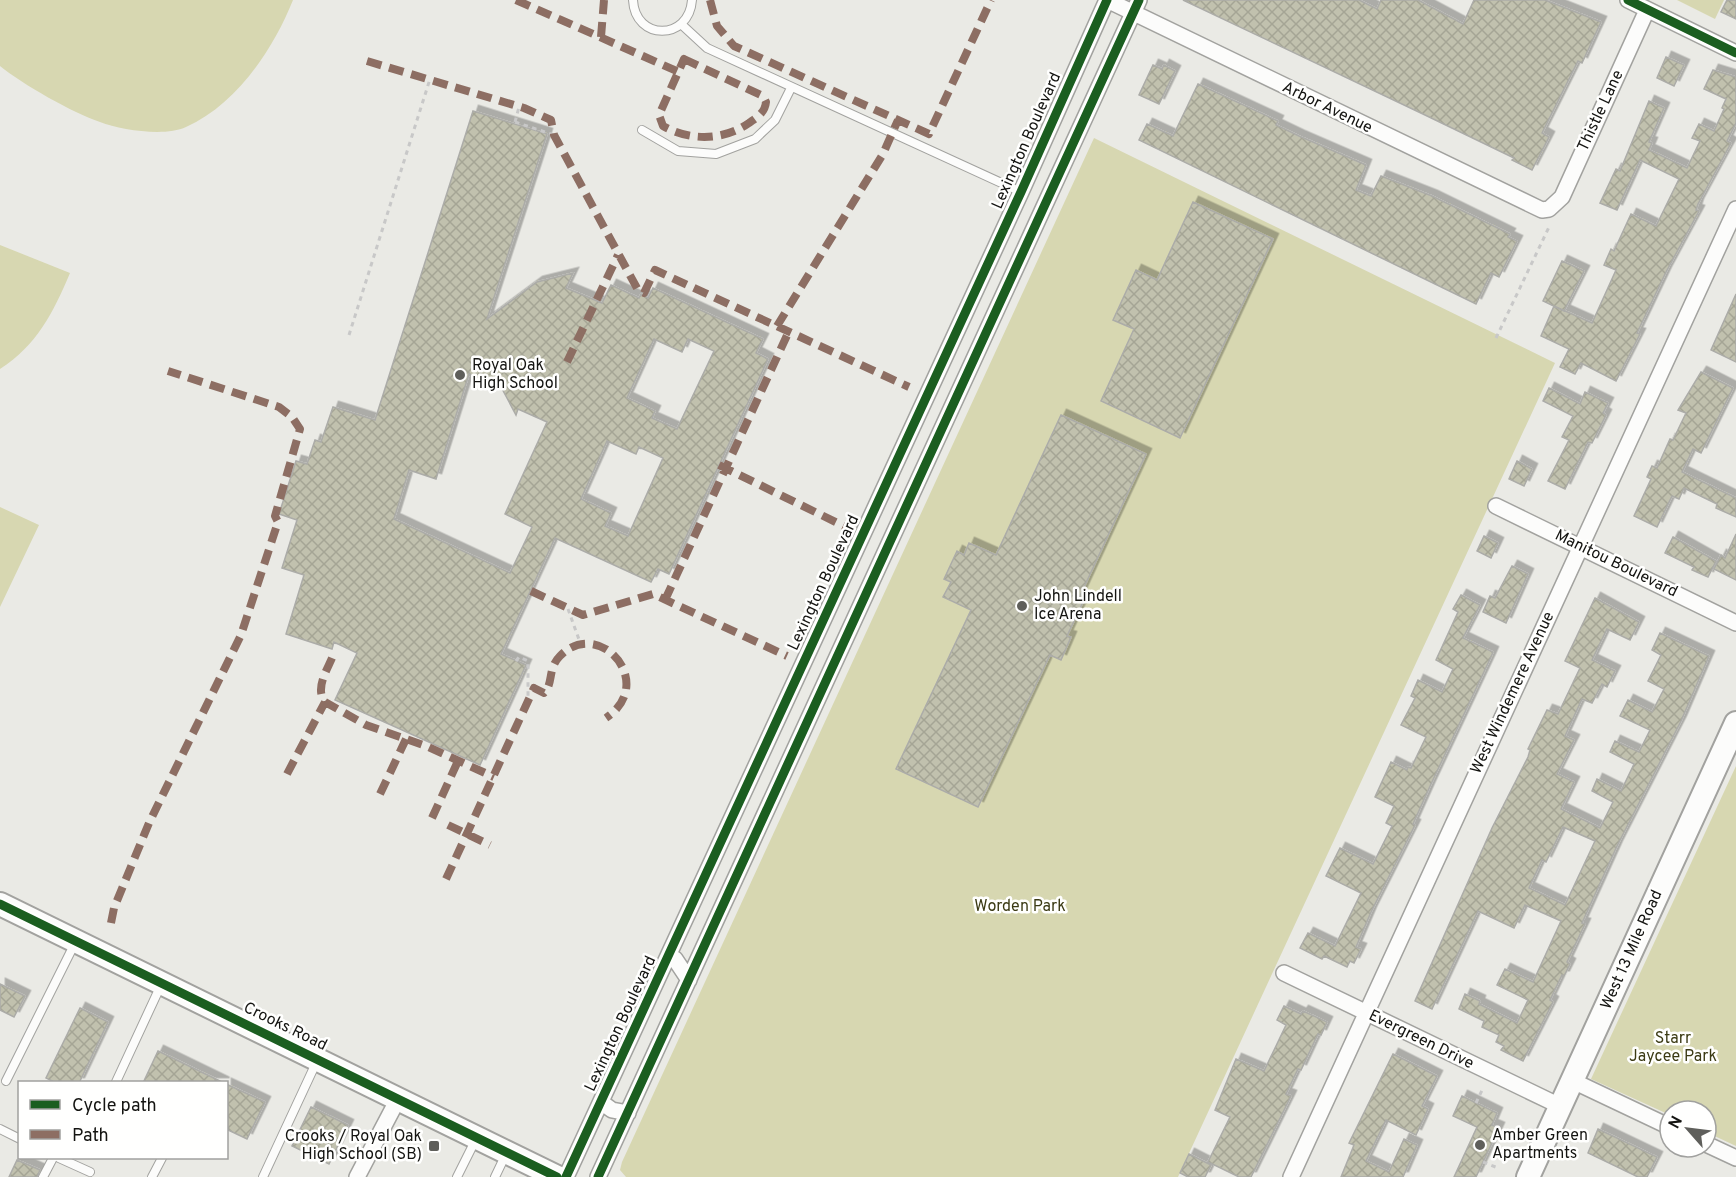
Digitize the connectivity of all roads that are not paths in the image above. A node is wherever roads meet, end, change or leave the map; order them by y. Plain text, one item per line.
1 (633, 0) edge
2 (692, 0) edge
3 (1107, 0) edge
4 (1628, 0) edge
5 (1136, 7) edge
6 (1647, 10) junction
7 (681, 24) junction
8 (1736, 53) edge
9 (791, 88) junction
10 (642, 130) dead end
11 (1021, 192) junction
12 (1046, 204) junction
13 (1549, 209) joint
14 (1736, 209) edge
15 (958, 330) junction
16 (983, 341) junction
17 (886, 485) junction
18 (911, 496) junction
19 (1496, 506) dead end
20 (1581, 547) junction
21 (845, 572) junction
22 (870, 584) junction
23 (1736, 623) edge
24 (1736, 723) edge
25 (737, 807) junction
26 (761, 819) junction
27 (0, 904) edge
28 (75, 942) junction
29 (669, 956) junction
30 (1284, 973) dead end
31 (689, 980) junction
32 (162, 984) junction
33 (1366, 1013) junction
34 (318, 1059) junction
35 (6, 1081) dead end
36 (117, 1081) edge
37 (1573, 1081) junction
38 (398, 1098) junction
39 (601, 1102) junction
40 (1560, 1106) junction
41 (627, 1113) junction
42 (1658, 1120) edge
43 (0, 1130) edge
44 (477, 1137) junction
45 (18, 1138) edge
46 (1718, 1150) edge
47 (507, 1152) junction
48 (1736, 1158) edge
49 (52, 1159) edge
50 (61, 1159) edge
51 (161, 1159) edge
52 (90, 1172) dead end
53 (43, 1177) edge
54 (152, 1177) edge
55 (263, 1177) edge
56 (357, 1177) edge
57 (457, 1177) edge
58 (495, 1177) edge
59 (557, 1177) edge
60 (566, 1177) edge
61 (598, 1177) edge
62 (1291, 1177) edge
63 (1528, 1177) edge

1 - 7 lane
2 - 7 lane
3 - 5 street, Arbor Avenue
3 - 11 street, Lexington Boulevard
4 - 6 street
5 - 12 street
5 - 13 street, Arbor Avenue
6 - 8 street
6 - 13 street, Thistle Lane
7 - 9 lane
9 - 10 lane
9 - 11 lane
11 - 12 street, Lexington Boulevard
11 - 15 street, Lexington Boulevard
12 - 16 street
14 - 20 street, West Windemere Avenue
15 - 16 street
15 - 17 street, Lexington Boulevard
16 - 18 street
17 - 18 street
17 - 21 street, Lexington Boulevard
18 - 22 street
19 - 20 street, Manitou Boulevard
20 - 23 street, Manitou Boulevard
20 - 33 street, West Windemere Avenue
21 - 22 street, Lexington Boulevard
21 - 25 street, Lexington Boulevard
22 - 26 street
24 - 37 main road, West 13 Mile Road
25 - 26 street
25 - 29 street, Lexington Boulevard
26 - 31 street
27 - 28 main road, Crooks Road
28 - 32 main road, Crooks Road
28 - 35 lane
29 - 31 street, Lexington Boulevard
29 - 39 street, Lexington Boulevard
30 - 33 street, Evergreen Drive
31 - 41 street
32 - 34 main road, Crooks Road
32 - 36 lane
33 - 40 street, Evergreen Drive
33 - 62 street, West Windemere Avenue
34 - 38 main road, Crooks Road
34 - 55 lane
37 - 40 main road, West 13 Mile Road
37 - 42 street
38 - 44 main road, Crooks Road
38 - 56 street
39 - 41 street, Lexington Boulevard
39 - 60 street, Lexington Boulevard
40 - 63 main road, West 13 Mile Road
41 - 61 street
43 - 45 lane
44 - 47 main road, Crooks Road
44 - 57 lane
46 - 48 street
47 - 58 lane
47 - 59 main road, Crooks Road
49 - 53 lane
50 - 52 lane
51 - 54 lane

